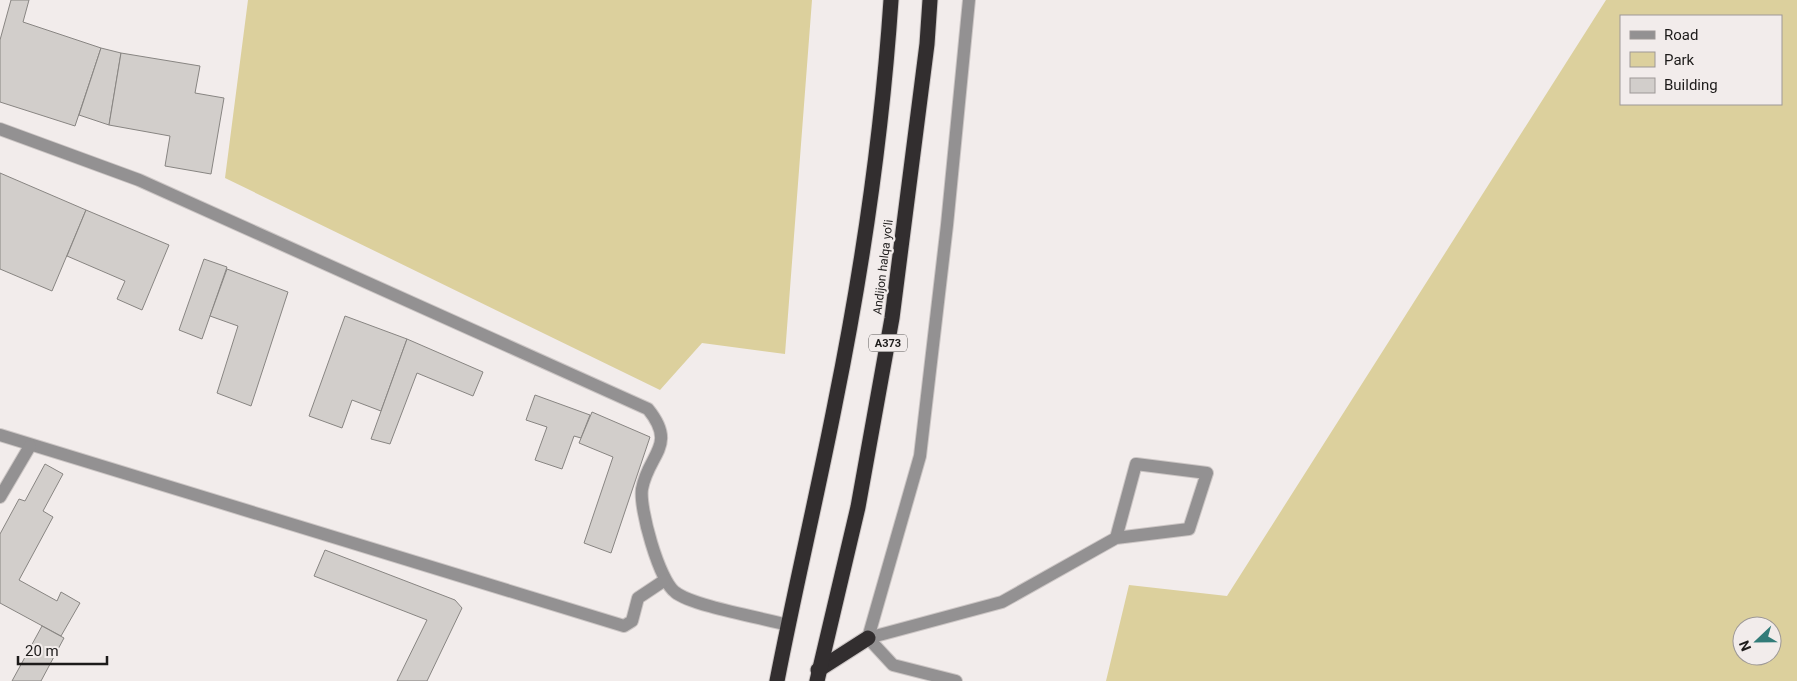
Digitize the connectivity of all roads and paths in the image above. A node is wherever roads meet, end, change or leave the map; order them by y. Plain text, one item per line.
1 (890, 0) edge
2 (930, 0) edge
3 (969, 0) edge
4 (0, 129) edge
5 (0, 435) edge
6 (30, 446) junction
7 (0, 497) edge
8 (1116, 538) junction
9 (665, 580) junction
10 (788, 625) junction
11 (868, 638) junction
12 (817, 676) edge
13 (777, 681) edge
14 (956, 681) edge

1 - 10 highway, Andijon halqa yo‘li
2 - 12 highway, Andijon halqa yo‘li / A373
3 - 11 street
4 - 9 street
5 - 6 street
6 - 7 street
6 - 9 street
8 - 8 street
8 - 11 street
9 - 10 street
10 - 13 highway, Andijon halqa yo‘li
11 - 12 highway
11 - 14 street

